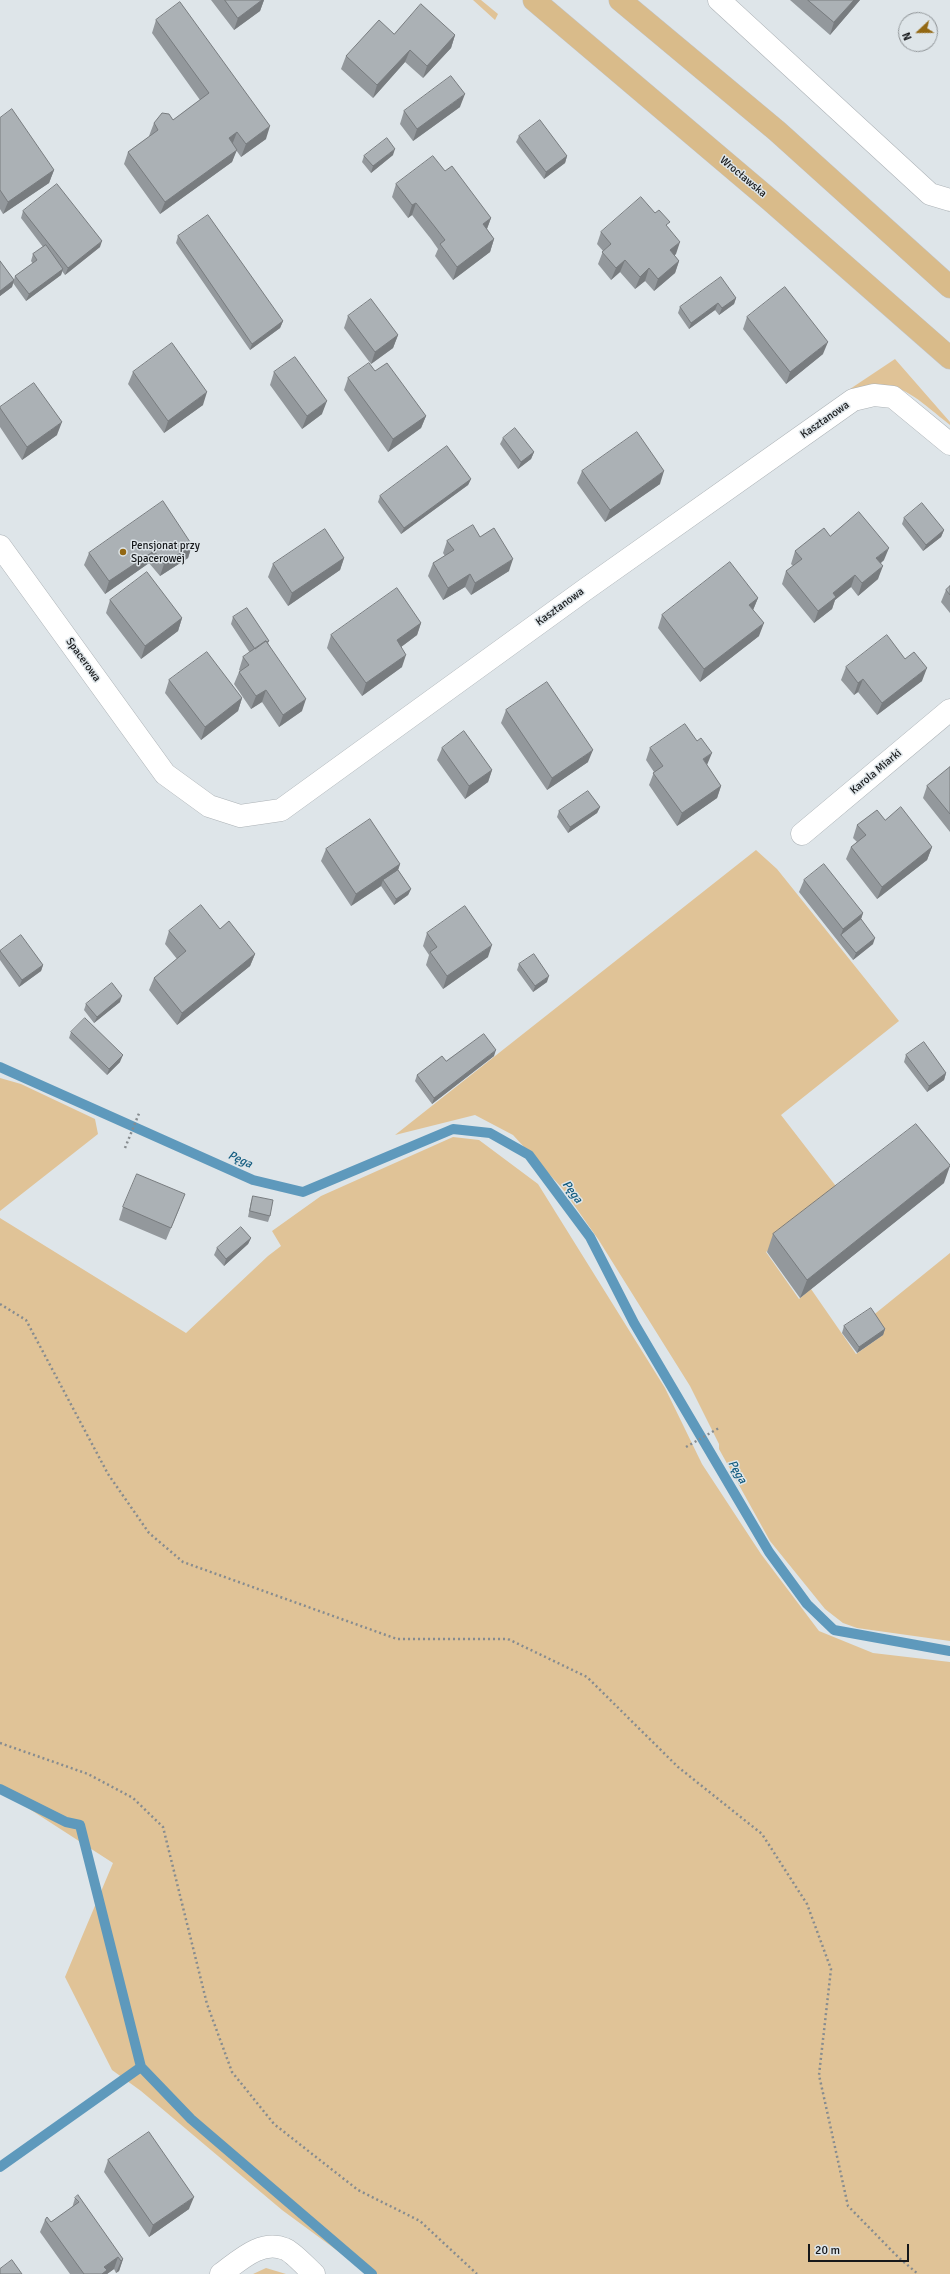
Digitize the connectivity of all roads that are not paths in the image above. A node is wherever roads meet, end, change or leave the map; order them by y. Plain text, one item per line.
1 (534, 0) edge
2 (620, 0) edge
3 (719, 0) edge
4 (950, 200) edge
5 (950, 287) edge
6 (950, 358) edge
7 (950, 444) edge
8 (0, 546) edge
9 (950, 710) edge
10 (165, 774) joint
11 (802, 834) dead end
12 (221, 2274) edge
13 (314, 2274) edge

1 - 6 main road, Wrocławska
2 - 5 main road
3 - 4 street
7 - 10 street, Kasztanowa
8 - 10 street, Spacerowa
9 - 11 street, Karola Miarki
12 - 13 street

